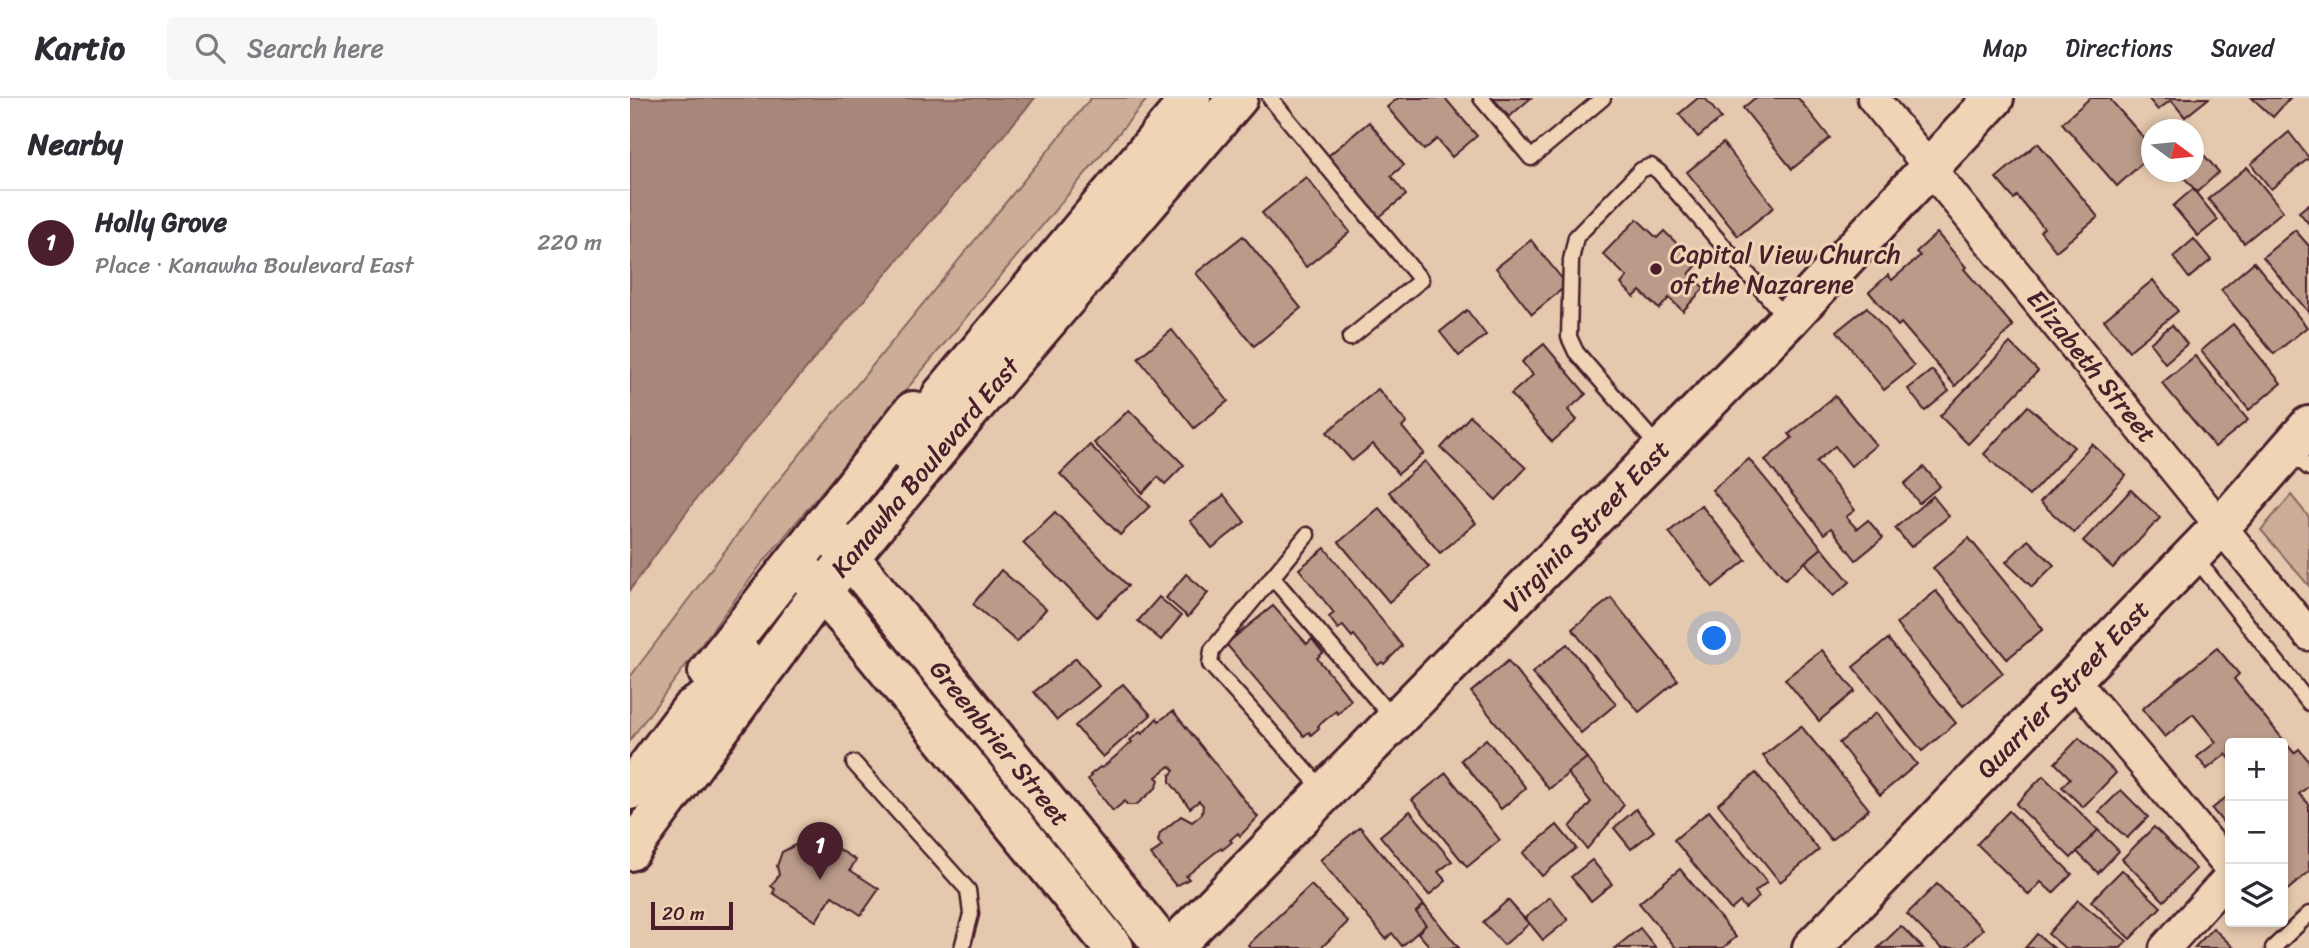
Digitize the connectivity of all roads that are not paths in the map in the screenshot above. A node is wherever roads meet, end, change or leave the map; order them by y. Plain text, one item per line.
1 (1191, 98) edge
2 (1238, 98) edge
3 (1270, 98) edge
4 (1481, 98) edge
5 (1603, 98) edge
6 (1873, 98) edge
7 (1994, 98) edge
8 (1930, 168) junction
9 (1788, 320) junction
10 (1350, 338) dead end
11 (942, 396) junction
12 (2302, 448) edge
13 (1661, 449) junction
14 (2222, 526) junction
15 (1307, 535) dead end
16 (842, 548) junction
17 (2194, 555) junction
18 (1272, 577) junction
19 (814, 584) junction
20 (2309, 635) edge
21 (2072, 678) junction
22 (2309, 703) edge
23 (691, 709) junction
24 (1394, 721) junction
25 (854, 763) dead end
26 (630, 790) edge
27 (1325, 792) junction
28 (630, 851) edge
29 (2227, 864) edge
30 (2225, 882) edge
31 (2309, 914) edge
32 (962, 948) edge
33 (1114, 948) edge
34 (1165, 948) edge
35 (1172, 948) edge
36 (1812, 948) edge
37 (2165, 948) edge
38 (2273, 948) edge

1 - 11 main road, Kanawha Boulevard East
2 - 16 main road, Kanawha Boulevard East
3 - 10 lane
4 - 5 lane
6 - 8 street, Elizabeth Street
7 - 8 main road, Virginia Street East
8 - 9 main road, Virginia Street East
8 - 14 street, Elizabeth Street
9 - 13 main road, Virginia Street East
9 - 13 lane
11 - 16 main road, Kanawha Boulevard East
11 - 23 main road, Kanawha Boulevard East
12 - 14 main road, Quarrier Street East
13 - 24 main road, Virginia Street East
14 - 17 main road, Quarrier Street East
14 - 20 street, Elizabeth Street
15 - 18 lane
16 - 19 main road, Kanawha Boulevard East
16 - 34 main road, Greenbrier Street
17 - 21 main road, Quarrier Street East
17 - 22 lane
18 - 24 lane
18 - 27 lane
19 - 23 main road, Kanawha Boulevard East
19 - 28 main road, Kanawha Boulevard East
19 - 33 main road, Greenbrier Street
21 - 29 street
21 - 36 main road, Quarrier Street East
23 - 26 main road, Kanawha Boulevard East
24 - 27 main road, Virginia Street East
25 - 32 lane
27 - 35 main road, Virginia Street East
30 - 37 street
31 - 38 lane

